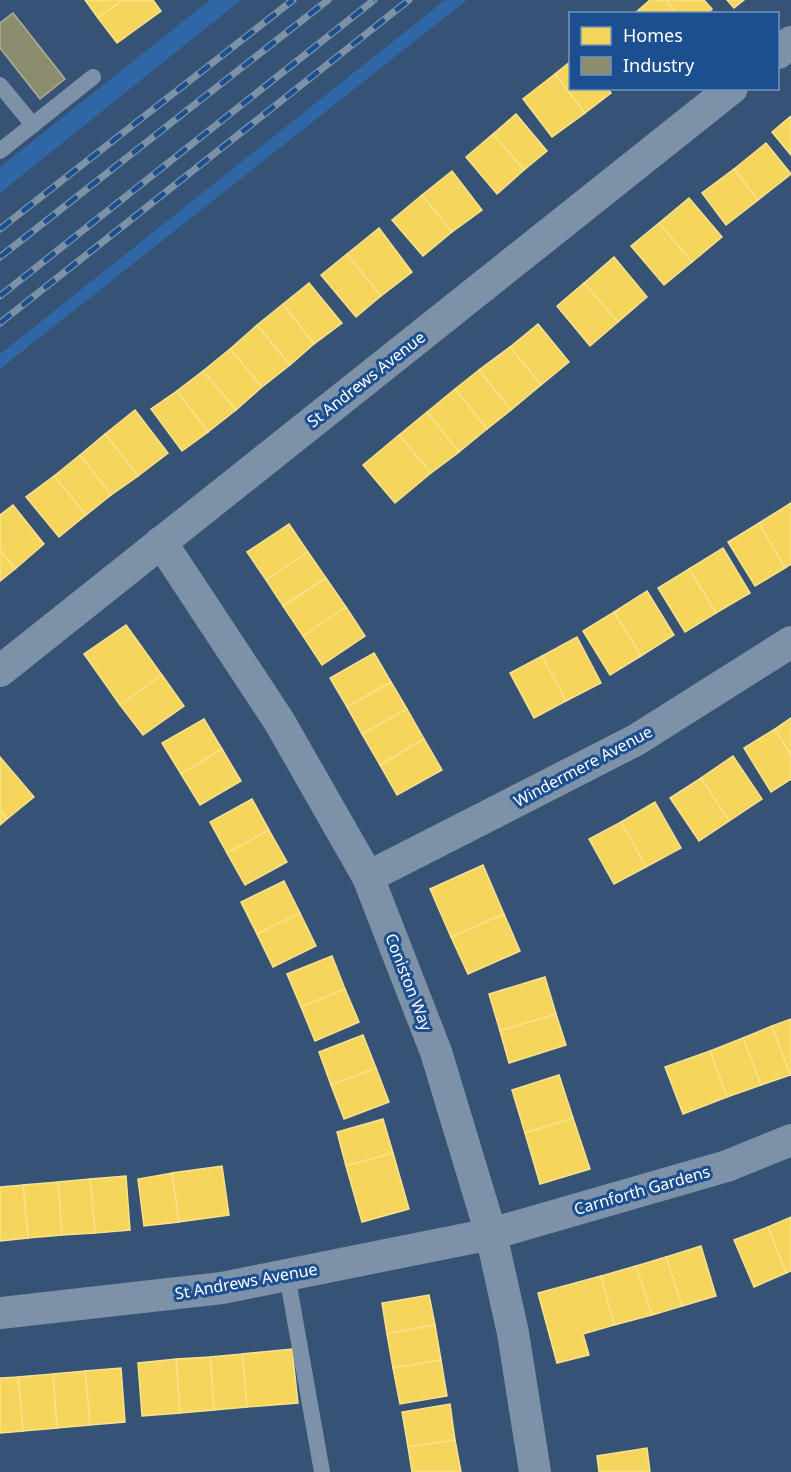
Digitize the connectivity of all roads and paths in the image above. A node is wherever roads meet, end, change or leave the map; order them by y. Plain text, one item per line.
1 (93, 77) dead end
2 (0, 85) edge
3 (729, 90) edge
4 (33, 124) junction
5 (0, 151) edge
6 (161, 542) junction
7 (791, 642) edge
8 (0, 671) edge
9 (368, 877) junction
10 (791, 1140) edge
11 (491, 1234) junction
12 (287, 1275) junction
13 (0, 1313) edge
14 (322, 1472) edge
15 (535, 1472) edge

1 - 4 lane
2 - 4 lane
3 - 6 street, St Andrews Avenue
4 - 5 lane
6 - 8 street, St Andrews Avenue
6 - 9 street, Coniston Way
7 - 9 street, Windermere Avenue
9 - 11 street, Coniston Way
10 - 11 street, Carnforth Gardens
11 - 12 street, St Andrews Avenue
11 - 15 street, Coniston Way
12 - 13 street, St Andrews Avenue
12 - 14 lane

